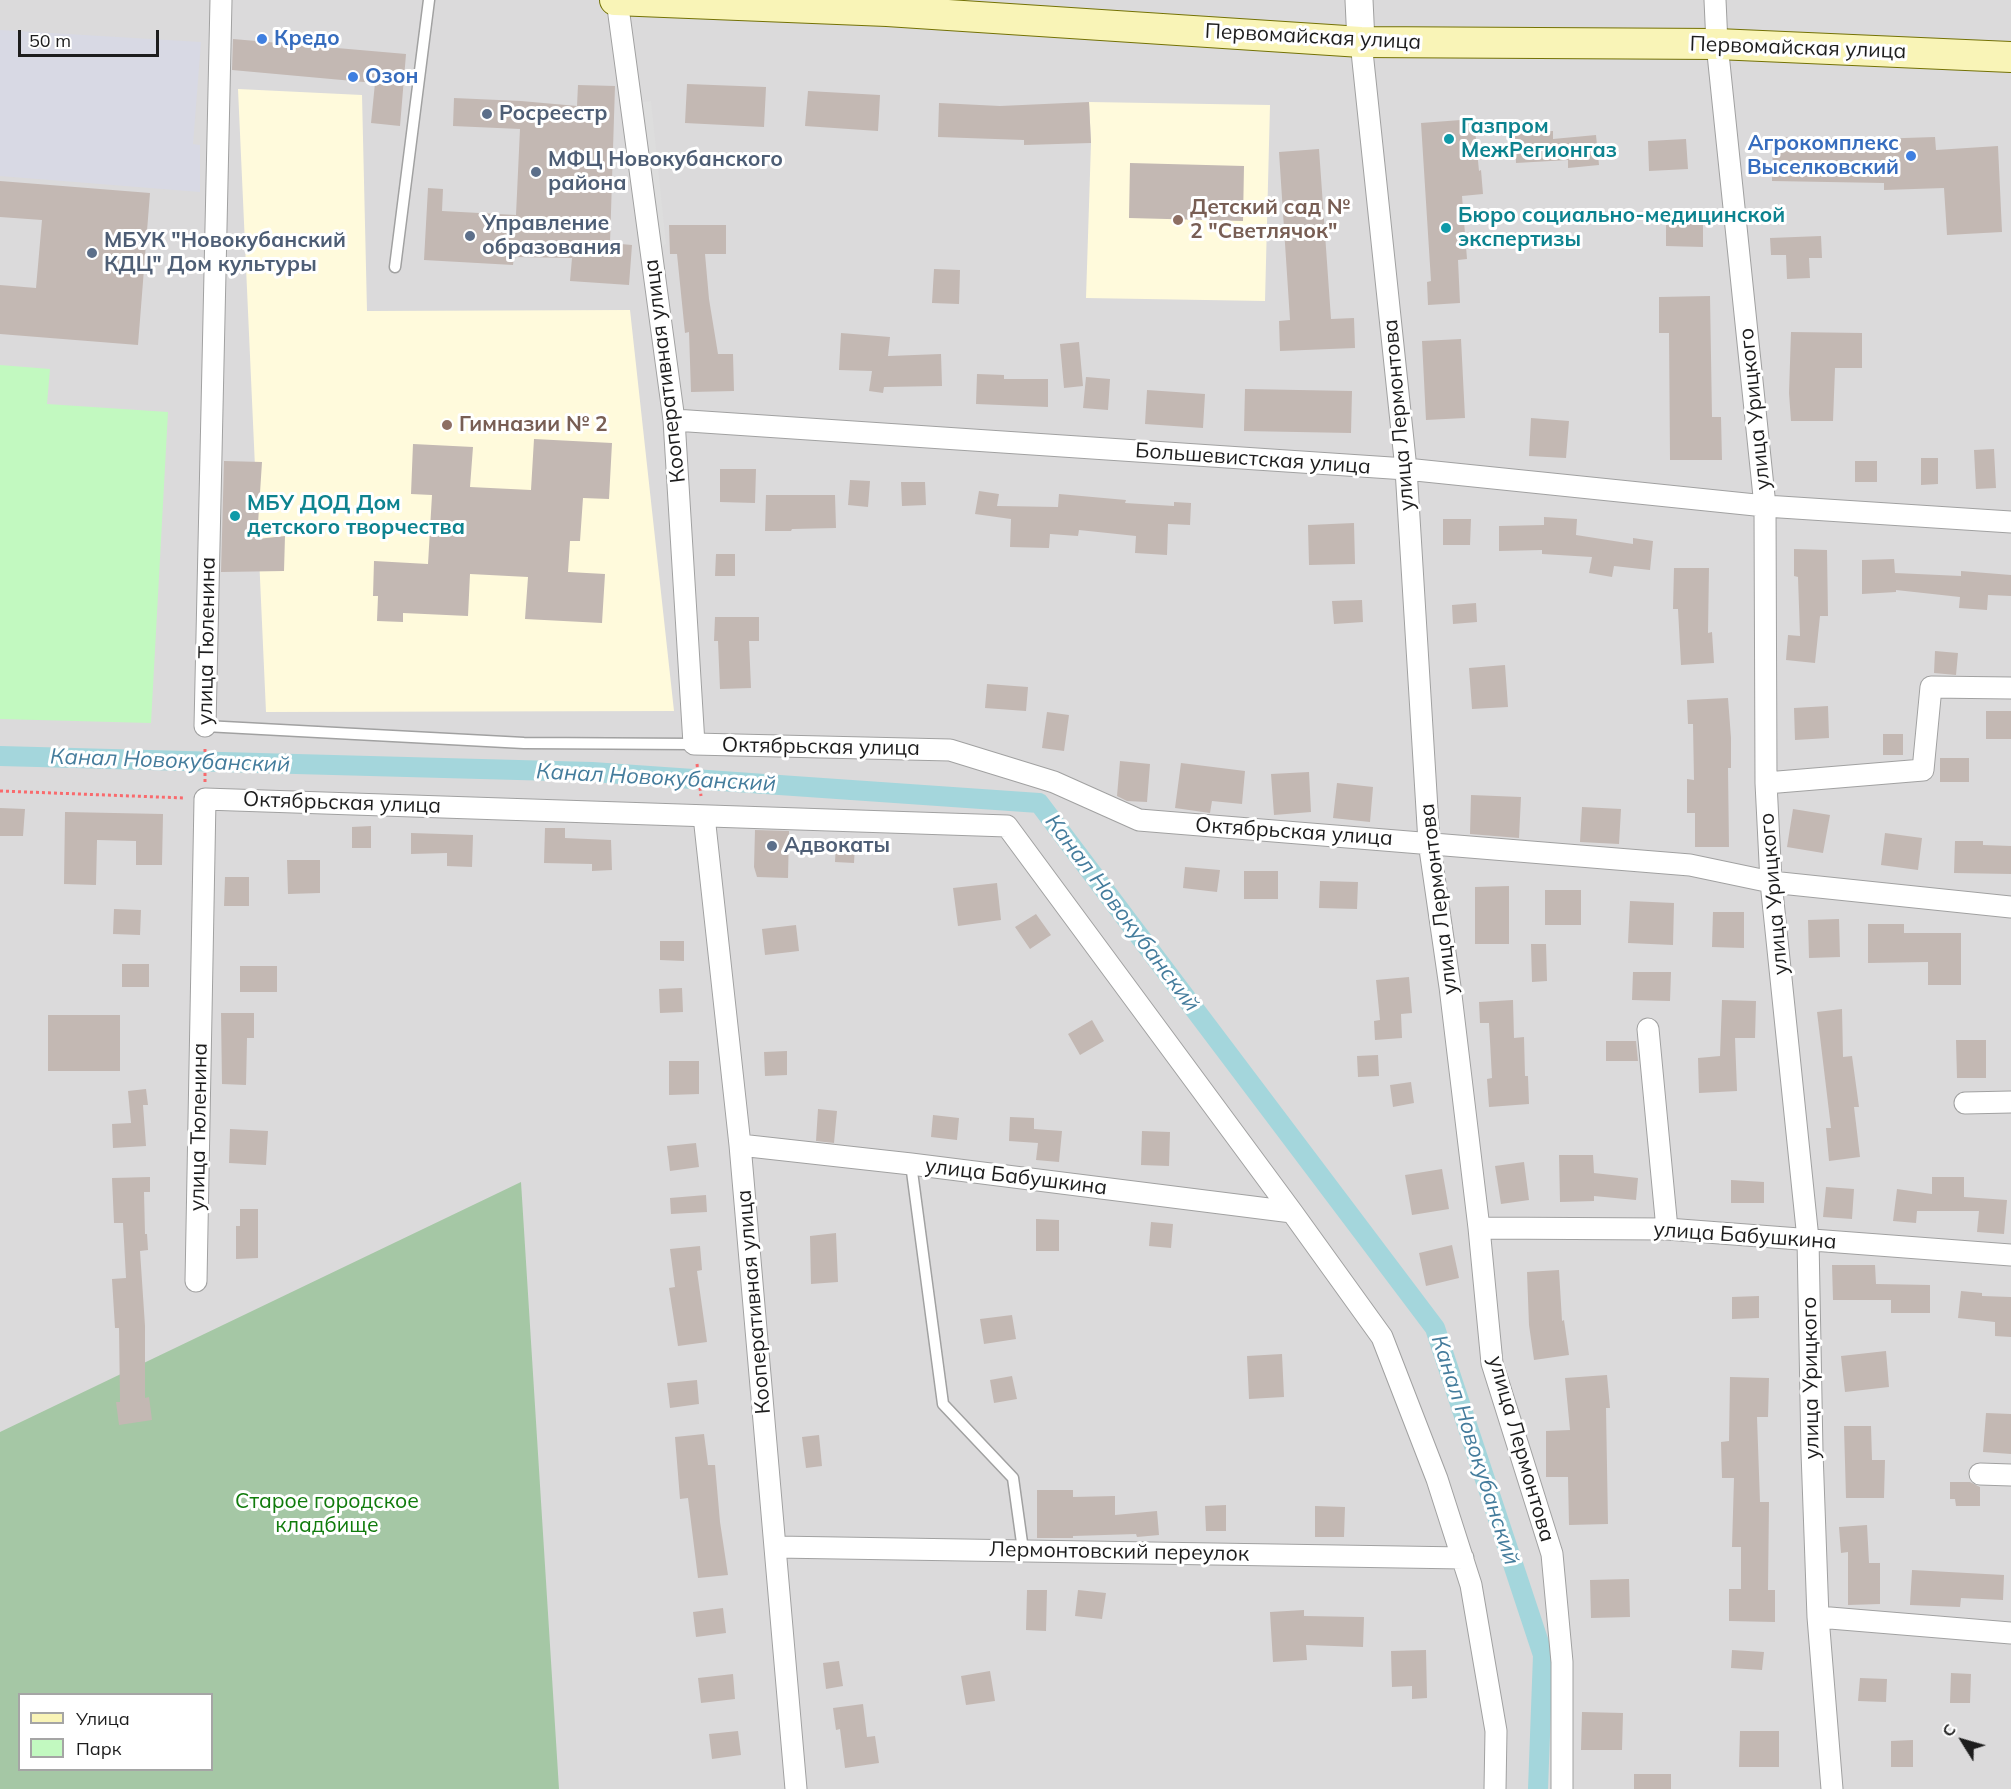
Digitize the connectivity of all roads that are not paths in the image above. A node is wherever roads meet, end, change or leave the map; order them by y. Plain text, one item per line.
1 (220, 0) edge
2 (429, 0) edge
3 (616, 0) edge
4 (1359, 0) edge
5 (1715, 0) edge
6 (1360, 42) junction
7 (1717, 44) junction
8 (2011, 57) edge
9 (395, 267) dead end
10 (674, 420) junction
11 (1406, 469) junction
12 (1765, 506) junction
13 (2011, 522) edge
14 (2011, 688) edge
15 (205, 726) joint
16 (694, 744) junction
17 (1766, 783) junction
18 (205, 799) joint
19 (704, 816) junction
20 (1429, 842) junction
21 (1771, 882) junction
22 (2011, 907) edge
23 (1648, 1029) dead end
24 (2011, 1102) edge
25 (1965, 1103) dead end
26 (740, 1145) junction
27 (911, 1164) junction
28 (1292, 1212) junction
29 (1479, 1228) junction
30 (1666, 1229) junction
31 (1808, 1239) junction
32 (2011, 1255) edge
33 (196, 1281) dead end
34 (1980, 1474) dead end
35 (2011, 1475) edge
36 (776, 1547) junction
37 (1023, 1550) junction
38 (1463, 1558) junction
39 (1818, 1617) junction
40 (2011, 1633) edge
41 (796, 1789) edge
42 (1496, 1789) edge
43 (1562, 1789) edge
44 (1832, 1789) edge

1 - 15 street, улица Тюленина
2 - 9 lane
3 - 6 main road, Первомайская улица
3 - 10 street, Кооперативная улица
4 - 6 street, улица Лермонтова
5 - 7 street, улица Урицкого
6 - 7 main road, Первомайская улица
6 - 11 street, улица Лермонтова
7 - 8 main road, Первомайская улица
7 - 12 street, улица Урицкого
10 - 11 street, Большевистская улица
10 - 16 street, Кооперативная улица
11 - 12 street, Большевистская улица
11 - 20 street, улица Лермонтова
12 - 13 street, Большевистская улица
12 - 17 street, улица Урицкого
14 - 17 street
15 - 16 lane
16 - 20 street, Октябрьская улица
17 - 21 street, улица Урицкого
18 - 19 street, Октябрьская улица
18 - 33 street, улица Тюленина
19 - 26 street, Кооперативная улица
19 - 28 street, Октябрьская улица
20 - 21 street, Октябрьская улица
20 - 29 street, улица Лермонтова
21 - 22 street, Октябрьская улица
21 - 31 street, улица Урицкого
23 - 30 street
24 - 25 street
26 - 27 street, улица Бабушкина
26 - 36 street, Кооперативная улица
27 - 28 street, улица Бабушкина
27 - 37 lane
28 - 38 street
29 - 30 street, улица Бабушкина
29 - 43 street, улица Лермонтова
30 - 31 street, улица Бабушкина
31 - 32 street, улица Бабушкина
31 - 39 street, улица Урицкого
34 - 35 street
36 - 37 street, Лермонтовский переулок
36 - 41 street, Кооперативная улица
37 - 38 street, Лермонтовский переулок
38 - 42 street
39 - 40 street
39 - 44 street, улица Урицкого

